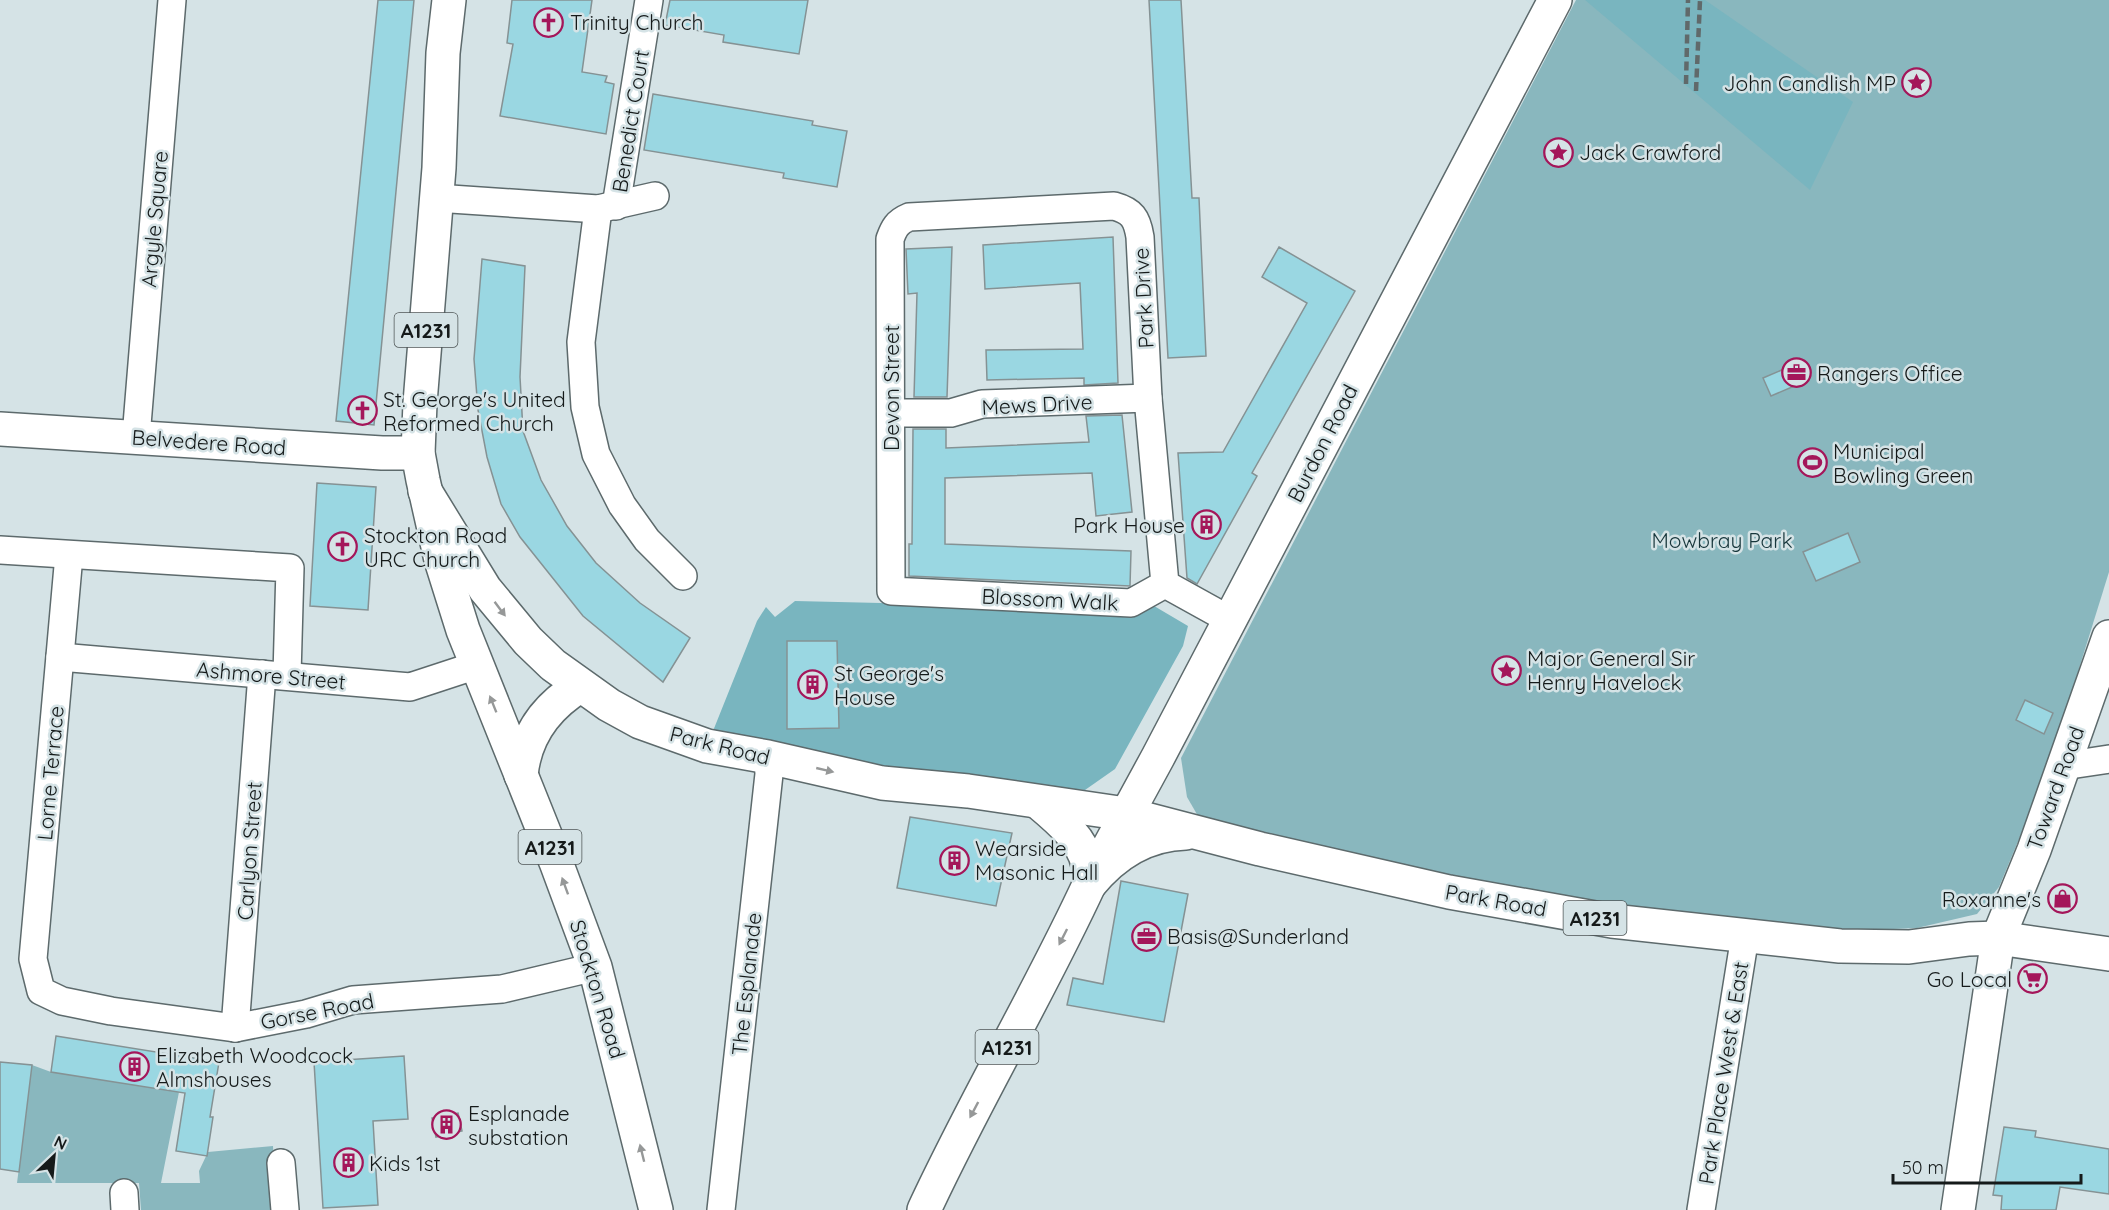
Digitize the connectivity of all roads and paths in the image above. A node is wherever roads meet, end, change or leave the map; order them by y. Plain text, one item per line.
1 (172, 0) edge
2 (449, 0) edge
3 (467, 0) edge
4 (649, 0) edge
5 (1555, 0) edge
6 (437, 183) junction
7 (655, 196) dead end
8 (607, 208) junction
9 (932, 215) joint
10 (1148, 399) junction
11 (891, 413) junction
12 (0, 429) edge
13 (136, 437) junction
14 (418, 453) junction
15 (425, 491) junction
16 (0, 550) edge
17 (69, 555) junction
18 (467, 560) joint
19 (682, 576) dead end
20 (1165, 584) junction
21 (891, 591) joint
22 (1230, 620) junction
23 (2109, 637) edge
24 (60, 657) junction
25 (477, 665) junction
26 (274, 674) junction
27 (580, 686) junction
28 (768, 757) junction
29 (1158, 757) junction
30 (2109, 759) edge
31 (2063, 766) junction
32 (521, 775) junction
33 (1038, 802) junction
34 (1126, 814) junction
35 (1199, 833) junction
36 (1089, 885) junction
37 (1745, 936) junction
38 (1998, 938) junction
39 (2109, 954) edge
40 (595, 967) junction
41 (41, 991) joint
42 (235, 1028) junction
43 (281, 1163) dead end
44 (285, 1210) edge
45 (656, 1210) edge
46 (721, 1210) edge
47 (924, 1210) edge
48 (1701, 1210) edge
49 (1958, 1210) edge

1 - 13 street, Argyle Square
2 - 6 main road, Stockton Road / A1231
3 - 6 main road, Stockton Road / A1231
4 - 8 street, Benedict Court
5 - 22 main road, Burdon Road
6 - 8 street
6 - 14 main road, Stockton Road / A1231
7 - 8 street
8 - 19 street, Benedict Court
9 - 10 street, Park Drive
9 - 11 street, Devon Street
10 - 11 street, Mews Drive
10 - 20 street, Park Drive
11 - 21 street, Devon Street
12 - 13 main road, Belvedere Road
13 - 14 main road, Belvedere Road
14 - 15 main road, Stockton Road / A1231
15 - 18 main road, Stockton Road / A1231
15 - 25 main road, Stockton Road / A1231
16 - 17 street
17 - 24 street, Lorne Terrace
17 - 26 street, Carlyon Street
18 -> 27 main road, Park Road / A1231
20 - 21 street, Blossom Walk
20 - 22 street
22 - 29 main road, Burdon Road
23 - 31 main road, Toward Road
24 - 26 street, Ashmore Street
24 - 41 street, Lorne Terrace
25 - 26 street, Ashmore Street
32 -> 25 main road, Stockton Road / A1231
26 - 42 street, Carlyon Street
27 - 28 main road, Park Road / A1231
27 - 32 main road
28 -> 33 main road, Park Road / A1231
28 - 46 street, The Esplanade
29 - 33 main road, Park Road
29 - 34 main road, Burdon Road
30 - 31 street
31 - 38 main road, Toward Road
40 -> 32 main road, Stockton Road / A1231
33 - 34 main road, Park Road / A1231
33 - 36 main road
34 - 35 main road, Park Road / A1231
34 - 36 main road, Burdon Road
35 - 36 main road, A1231
35 - 37 main road, Park Road / A1231
36 -> 47 main road, Burdon Road / A1231
37 - 38 main road, Park Road / A1231
37 - 48 street, Park Place West & East
38 - 39 main road, A1231
38 - 49 main road, Toward Road
40 - 42 street, Gorse Road
45 -> 40 main road, Stockton Road / A1231
41 - 42 street, Gorse Road
43 - 44 street

